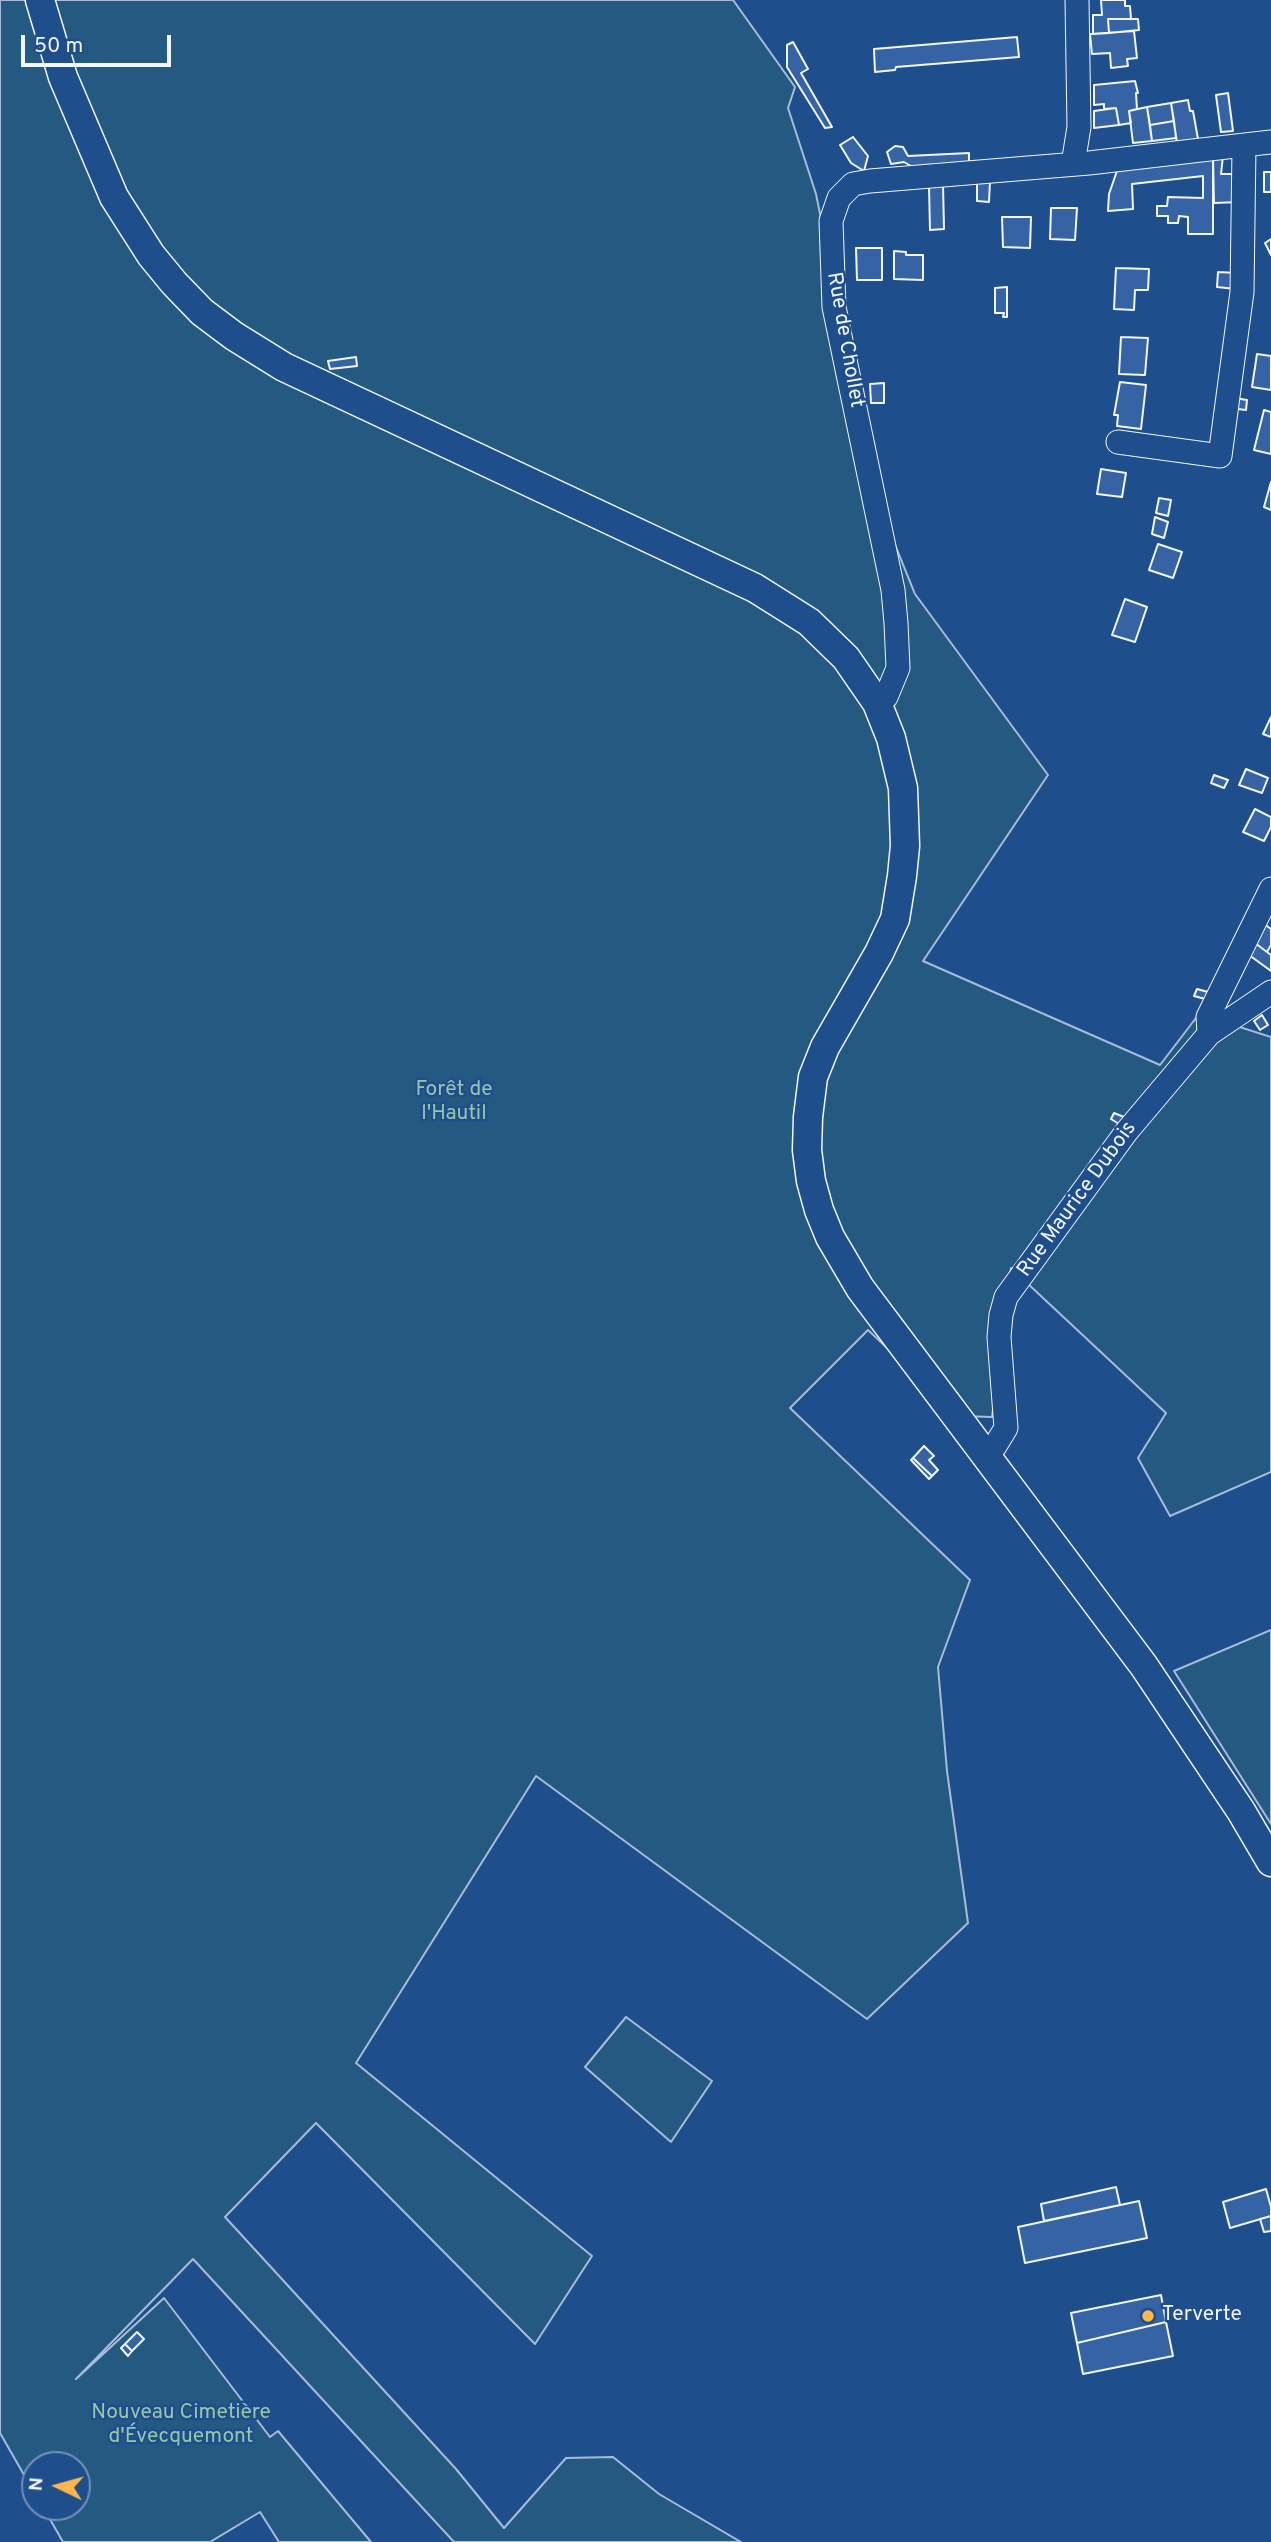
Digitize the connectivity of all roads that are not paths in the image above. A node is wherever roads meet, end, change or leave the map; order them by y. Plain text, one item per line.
1 (40, 0) edge
2 (1077, 0) edge
3 (1271, 142) edge
4 (1244, 147) junction
5 (1073, 164) junction
6 (1118, 442) dead end
7 (877, 703) junction
8 (1271, 889) edge
9 (1271, 992) edge
10 (1209, 1034) junction
11 (987, 1455) junction
12 (1271, 1862) edge

1 - 7 main road
2 - 5 street
3 - 4 street, Rue de Chollet
4 - 5 street, Rue de Chollet
4 - 6 street
5 - 7 street, Rue de Chollet
7 - 11 main road
8 - 10 street
9 - 10 street, Rue Maurice Dubois
10 - 11 street, Rue Maurice Dubois
11 - 12 main road

